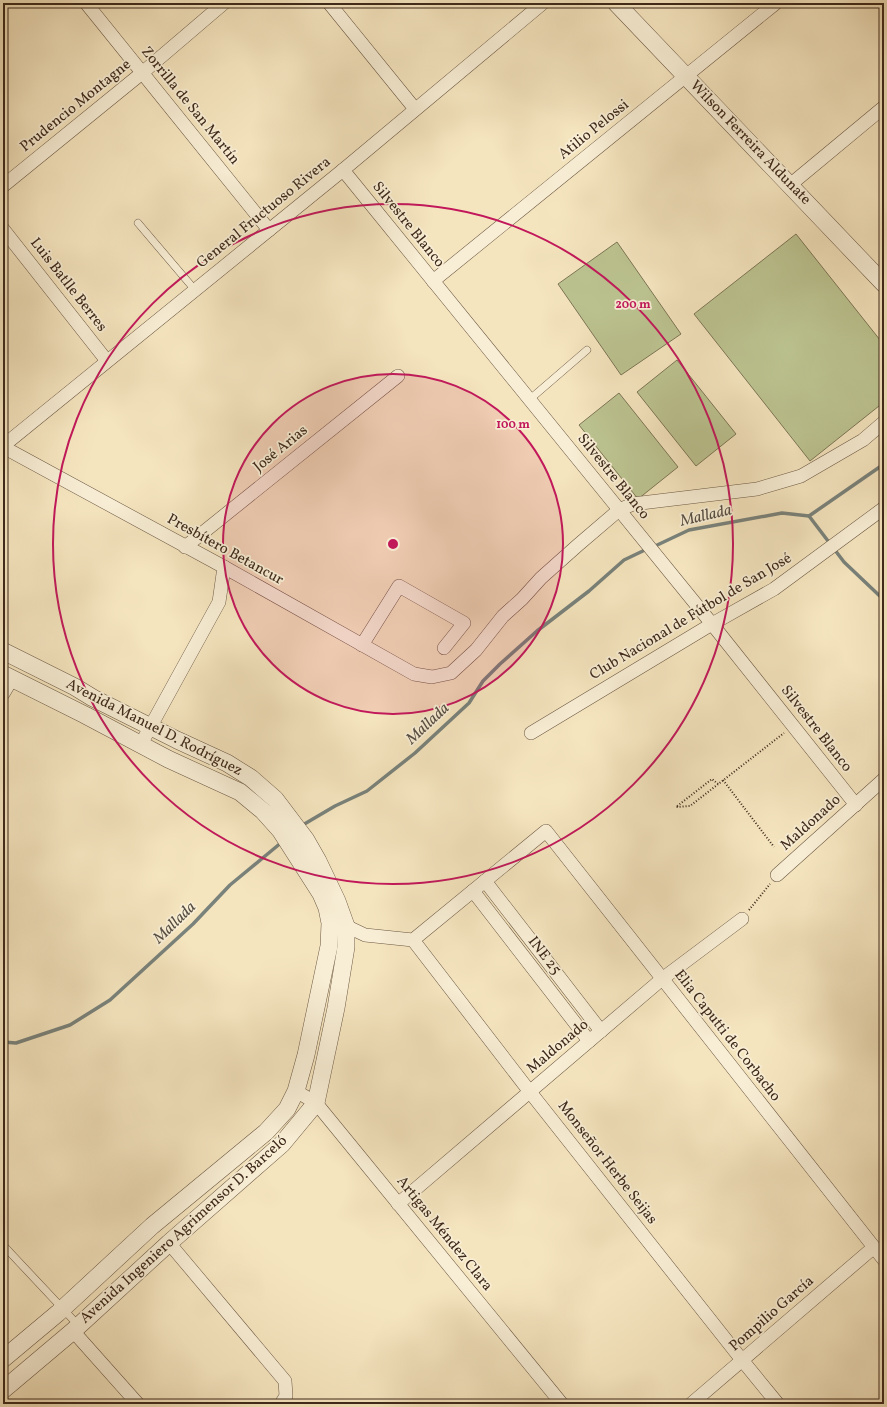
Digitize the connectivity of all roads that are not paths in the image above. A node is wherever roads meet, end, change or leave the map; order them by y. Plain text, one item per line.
1 (86, 3) edge
2 (224, 3) edge
3 (329, 3) edge
4 (543, 3) edge
5 (616, 3) edge
6 (776, 3) edge
7 (142, 73) junction
8 (686, 76) junction
9 (884, 107) edge
10 (415, 109) junction
11 (343, 170) junction
12 (790, 185) junction
13 (3, 186) edge
14 (138, 223) dead end
15 (3, 229) edge
16 (269, 230) junction
17 (433, 281) junction
18 (884, 284) edge
19 (195, 290) junction
20 (587, 350) dead end
21 (107, 361) junction
22 (398, 376) dead end
23 (530, 400) junction
24 (884, 422) edge
25 (3, 446) edge
26 (884, 508) edge
27 (620, 510) junction
28 (185, 546) junction
29 (224, 567) junction
30 (712, 624) junction
31 (362, 645) junction
32 (444, 648) dead end
33 (3, 651) edge
34 (8, 676) edge
35 (3, 694) edge
36 (151, 726) junction
37 (531, 733) dead end
38 (141, 744) junction
39 (884, 779) edge
40 (856, 805) junction
41 (286, 825) junction
42 (777, 875) road end
43 (485, 881) junction
44 (473, 891) junction
45 (742, 919) road end
46 (338, 925) junction
47 (413, 940) junction
48 (662, 979) junction
49 (602, 1031) junction
50 (589, 1041) junction
51 (296, 1091) junction
52 (530, 1092) junction
53 (316, 1103) junction
54 (398, 1204) junction
55 (169, 1243) junction
56 (3, 1245) edge
57 (873, 1248) junction
58 (884, 1260) edge
59 (63, 1309) junction
60 (76, 1329) junction
61 (3, 1359) edge
62 (742, 1360) junction
63 (3, 1390) edge
64 (138, 1404) edge
65 (281, 1404) edge
66 (562, 1404) edge
67 (691, 1404) edge
68 (778, 1404) edge

1 - 7 street, Zorrilla de San Martín
2 - 7 street, Prudencio Montagne
3 - 10 street
4 - 10 street, General Fructuoso Rivera
5 - 8 street, Wilson Ferreira Aldunate
6 - 8 street, Atilio Pelossi
7 - 13 street, Prudencio Montagne
7 - 16 street, Zorrilla de San Martín
8 - 12 street, Wilson Ferreira Aldunate
8 - 17 street, Atilio Pelossi
9 - 12 street
10 - 11 street, General Fructuoso Rivera
11 - 16 street, General Fructuoso Rivera
11 - 17 street, Silvestre Blanco
12 - 18 street, Wilson Ferreira Aldunate
14 - 19 lane
15 - 21 street, Luis Batlle Berres
16 - 19 street, General Fructuoso Rivera
17 - 23 street, Silvestre Blanco
19 - 21 street, General Fructuoso Rivera
20 - 23 lane
21 - 25 street, General Fructuoso Rivera
22 - 28 street, José Arias
23 - 27 street, Silvestre Blanco
24 - 27 street
25 - 28 street, Presbítero Betancur
26 - 30 street, Club Nacional de Fútbol de San José
27 - 30 street, Silvestre Blanco
27 - 31 street, Presbítero Betancur
28 - 29 street, Presbítero Betancur
29 - 31 street, Presbítero Betancur
29 - 36 street
30 - 37 street, Club Nacional de Fútbol de San José
30 - 40 street, Silvestre Blanco
31 - 32 street
33 - 36 street, Avenida Manuel D. Rodríguez
34 - 35 street
34 - 38 street, Avenida Manuel D. Rodríguez
36 - 38 street
36 - 41 street, Avenida Manuel D. Rodríguez
38 - 41 street, Avenida Manuel D. Rodríguez
39 - 40 street, Maldonado
40 - 42 street, Maldonado
41 - 46 street, Avenida Ingeniero Agrimensor D. Barceló
43 - 44 street
43 - 48 street, Elia Caputti de Corbacho
43 - 49 street, INE 25
44 - 47 street
44 - 50 street, INE 25
45 - 48 street, Maldonado
46 - 47 street
46 - 51 street, Avenida Ingeniero Agrimensor D. Barceló
46 - 53 street, Avenida Ingeniero Agrimensor D. Barceló
47 - 52 street, Monseñor Herbe Seijas
48 - 49 street, Maldonado
48 - 57 street, Elia Caputti de Corbacho
49 - 50 street, Maldonado
50 - 52 street, Maldonado
51 - 53 street, Artigas Méndez Clara
51 - 59 street, Avenida Ingeniero Agrimensor D. Barceló
52 - 54 street, Maldonado
52 - 62 street, Monseñor Herbe Seijas
53 - 54 street, Artigas Méndez Clara
53 - 55 street, Avenida Ingeniero Agrimensor D. Barceló
54 - 66 street, Artigas Méndez Clara
55 - 60 street, Avenida Ingeniero Agrimensor D. Barceló
55 - 65 street
56 - 59 lane
57 - 58 street, Elia Caputti de Corbacho
57 - 62 street, Pompilio García
59 - 60 lane
59 - 61 street, Avenida Ingeniero Agrimensor D. Barceló
60 - 63 street, Avenida Ingeniero Agrimensor D. Barceló
60 - 64 street
62 - 67 street, Pompilio García
62 - 68 street, Monseñor Herbe Seijas

